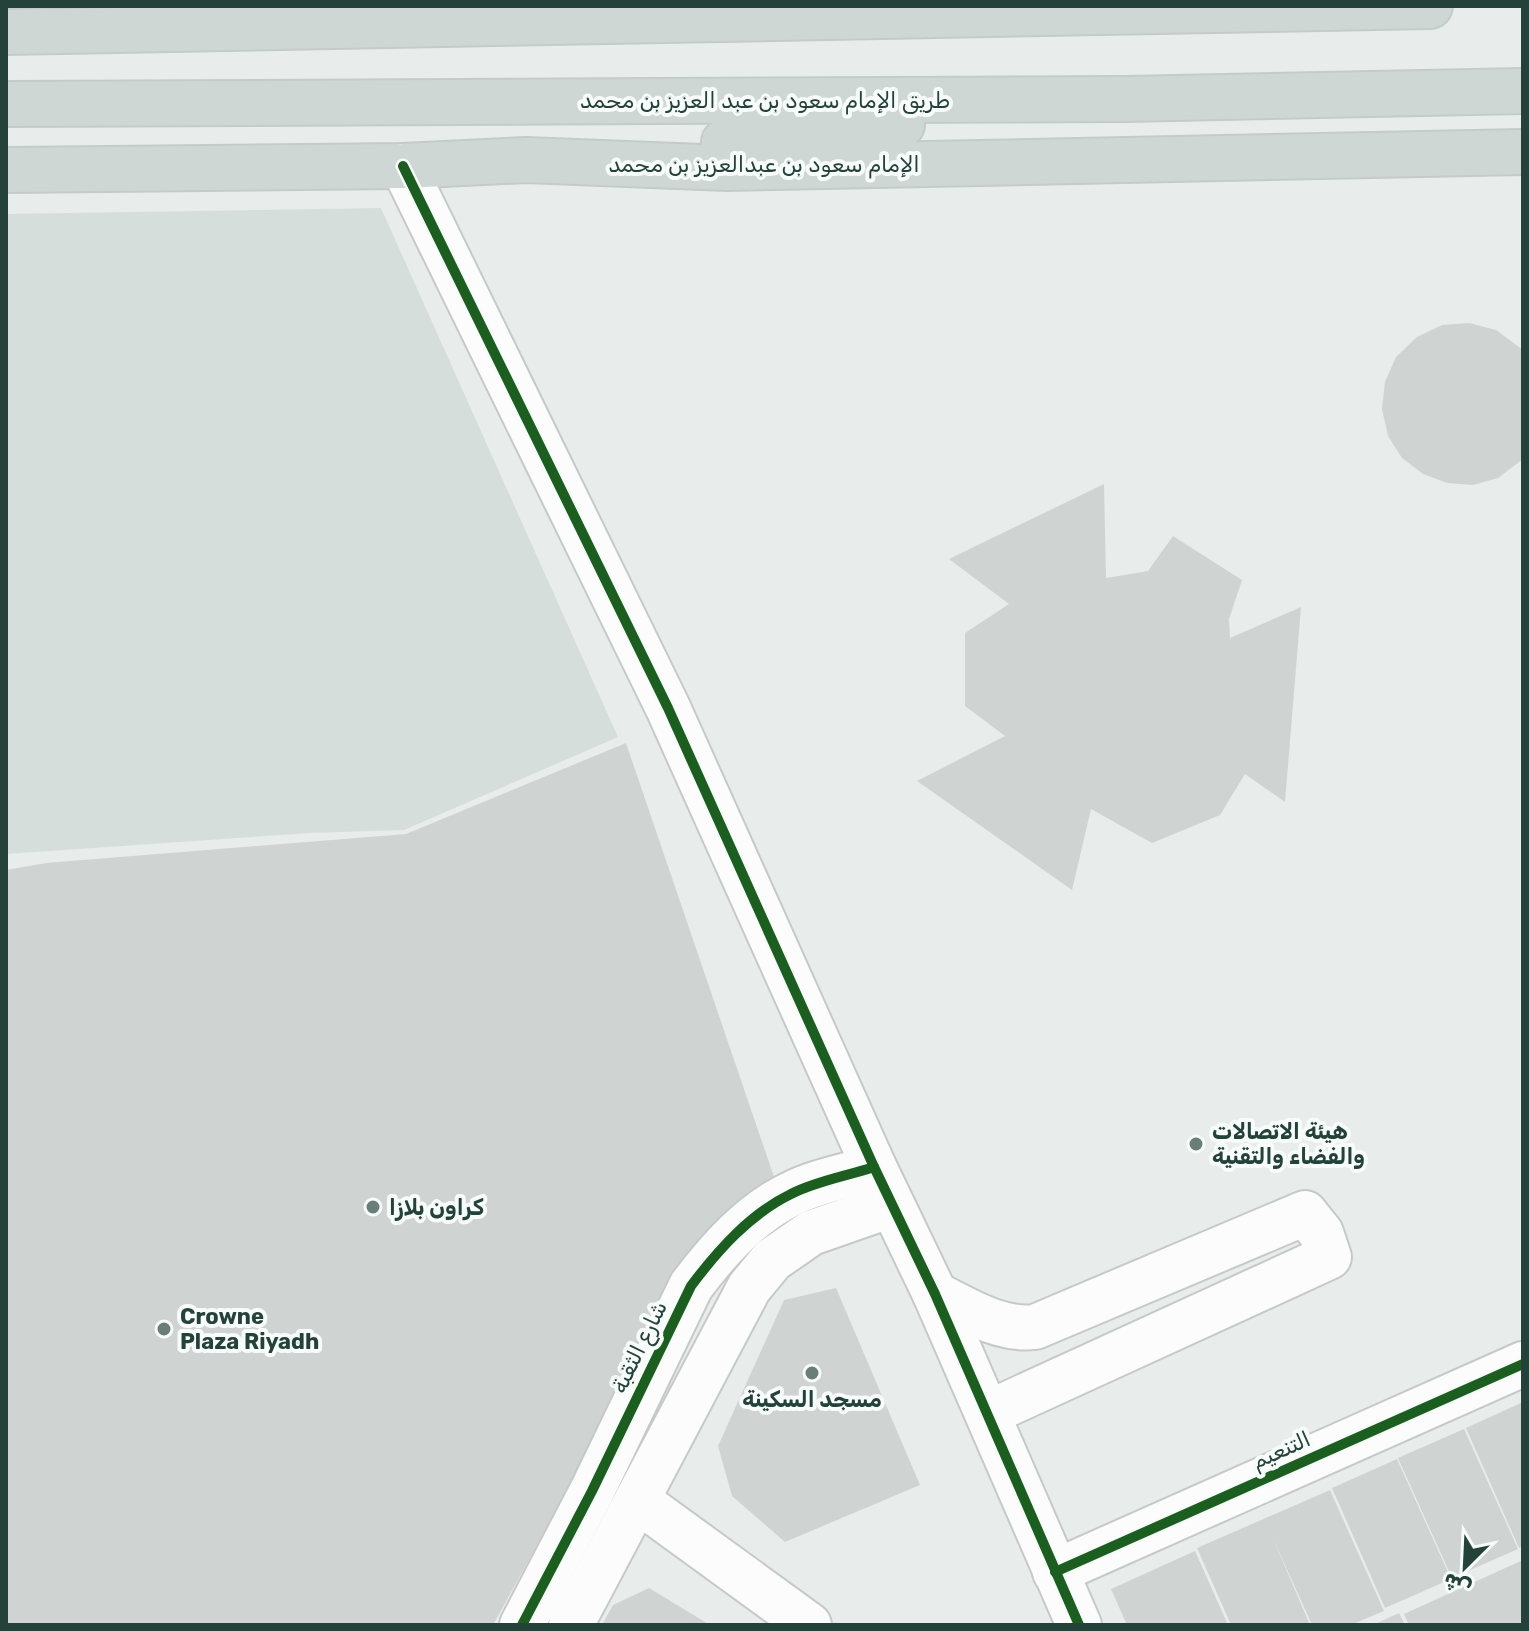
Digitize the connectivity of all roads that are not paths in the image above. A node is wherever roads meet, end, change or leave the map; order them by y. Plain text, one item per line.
1 (1430, 6) edge
2 (1354, 8) edge
3 (6, 32) edge
4 (1523, 91) edge
5 (1125, 99) junction
6 (6, 104) edge
7 (1523, 152) edge
8 (526, 160) junction
9 (403, 166) junction
10 (6, 170) edge
11 (882, 1186) junction
12 (935, 1294) junction
13 (1523, 1364) edge
14 (988, 1413) junction
15 (637, 1500) junction
16 (1055, 1572) junction
17 (522, 1625) edge
18 (571, 1625) edge
19 (809, 1625) edge
20 (1079, 1625) edge

1 - 2 main road
2 - 3 main road
4 - 5 main road, طريق الإمام سعود بن عبد العزيز بن محمد
5 - 6 main road, طريق الإمام سعود بن عبد العزيز بن محمد
5 - 8 main road
7 - 8 main road, الإمام سعود بن عبدالعزيز بن محمد
8 - 9 main road, الإمام سعود بن عبدالعزيز بن محمد
9 - 10 main road, الإمام سعود بن عبدالعزيز بن محمد
9 - 11 street
11 - 12 street
11 - 15 street
11 - 17 street, شارع الثقبة
12 - 14 street
12 - 14 street
13 - 16 street, التنعيم
14 - 16 street
15 - 18 street
15 - 19 street
16 - 20 street

